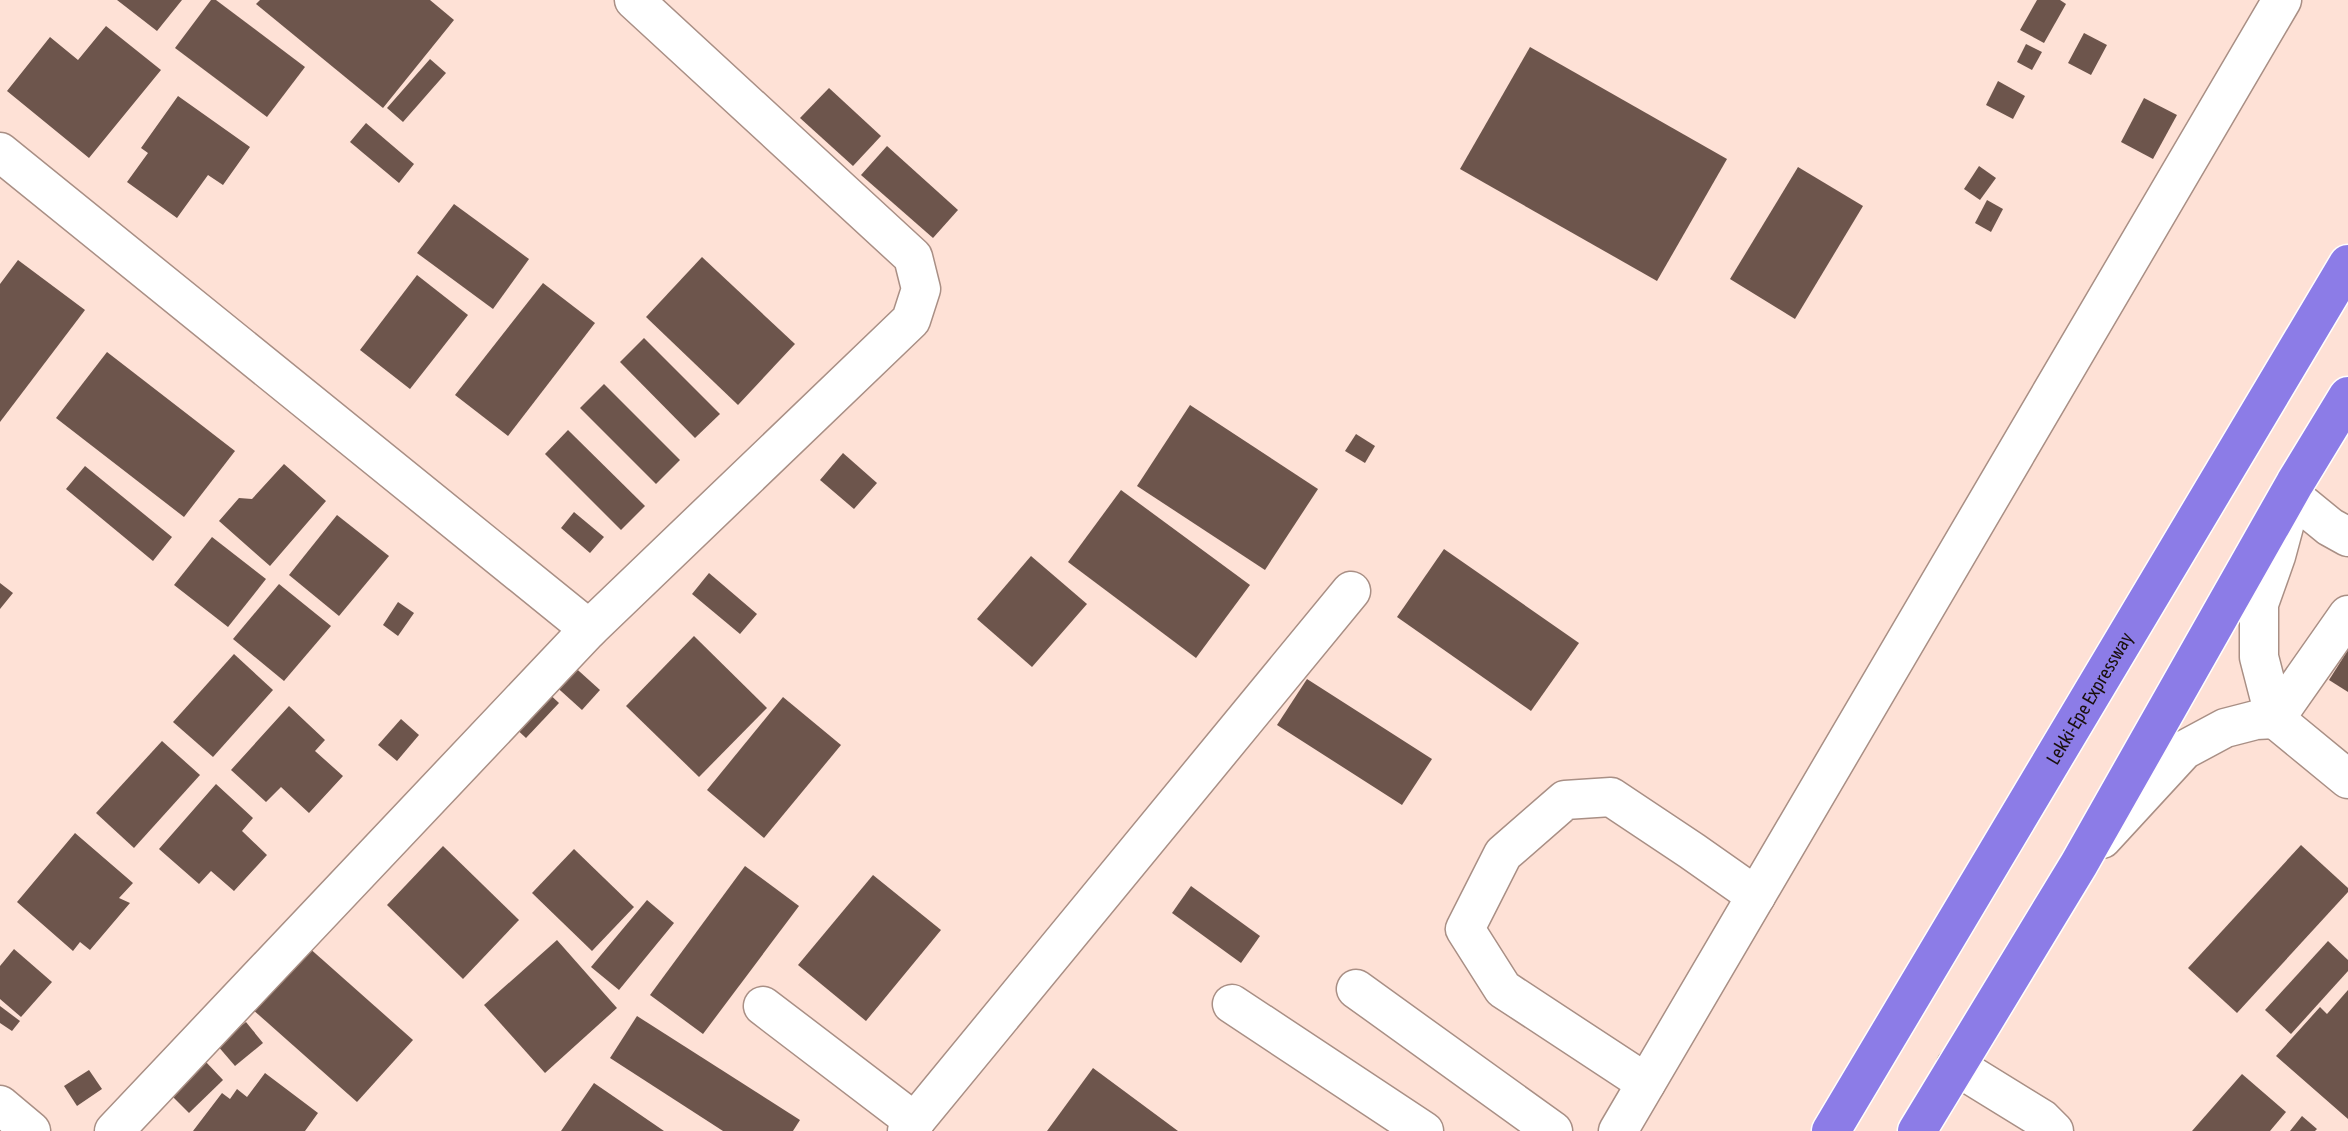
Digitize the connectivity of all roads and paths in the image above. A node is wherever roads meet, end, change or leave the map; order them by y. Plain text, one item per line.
1 (634, 0) edge
2 (2282, 0) edge
3 (0, 152) edge
4 (2348, 264) edge
5 (2348, 396) edge
6 (2294, 490) junction
7 (2348, 537) edge
8 (1351, 591) dead end
9 (2348, 615) edge
10 (589, 629) junction
11 (2275, 719) junction
12 (2343, 762) edge
13 (2079, 864) junction
14 (1756, 896) junction
15 (1356, 989) dead end
16 (1233, 1004) dead end
17 (763, 1006) dead end
18 (1956, 1066) junction
19 (1646, 1083) junction
20 (0, 1104) edge
21 (911, 1126) edge
22 (31, 1131) edge
23 (114, 1131) edge
24 (1424, 1131) edge
25 (1553, 1131) edge
26 (1618, 1131) edge
27 (1832, 1131) edge
28 (1917, 1131) edge
29 (2054, 1131) edge

1 - 10 street
2 - 14 street
3 - 10 street
4 - 27 highway, Lekki-Epe Expressway
5 - 6 highway
6 - 7 street
6 - 11 street
6 - 13 highway
8 - 21 street
9 - 11 street
10 - 23 street
11 - 12 street
11 - 13 street
13 - 18 highway
14 - 19 street
14 - 19 street
15 - 25 street
16 - 24 street
17 - 21 street
18 - 28 highway
18 - 29 street
19 - 26 street
20 - 22 street

